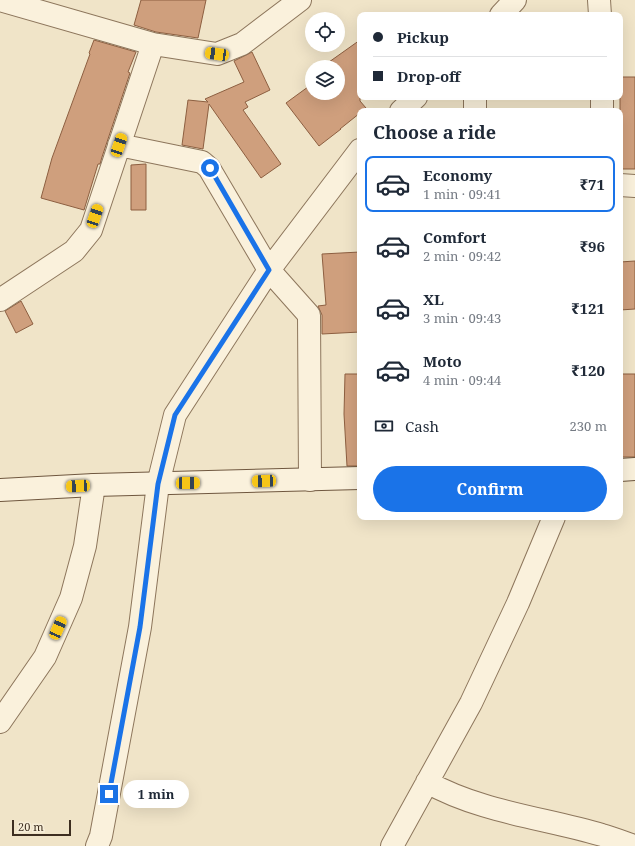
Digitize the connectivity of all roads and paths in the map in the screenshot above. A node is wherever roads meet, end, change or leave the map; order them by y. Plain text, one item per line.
1 (0, 0) edge
2 (300, 0) edge
3 (515, 0) edge
4 (599, 0) edge
5 (504, 12) edge
6 (600, 12) edge
7 (153, 44) junction
8 (413, 100) edge
9 (404, 108) edge
10 (119, 145) junction
11 (357, 154) edge
12 (623, 185) edge
13 (635, 186) edge
14 (269, 270) junction
15 (0, 300) edge
16 (635, 469) edge
17 (623, 470) edge
18 (357, 478) edge
19 (310, 480) junction
20 (158, 484) junction
21 (94, 485) junction
22 (0, 490) edge
23 (553, 520) edge
24 (1, 720) edge
25 (427, 782) junction
26 (103, 843) edge
27 (392, 846) edge
28 (634, 846) edge

1 - 7 street
2 - 7 street
3 - 5 street
4 - 6 street
7 - 10 street
8 - 9 street
10 - 14 street
10 - 15 street
11 - 14 street
12 - 13 street
14 - 19 street
14 - 20 street
16 - 17 street
18 - 19 street
19 - 20 street
20 - 21 street
20 - 26 street
21 - 22 street
21 - 24 street
23 - 25 street
25 - 27 street
25 - 28 street

